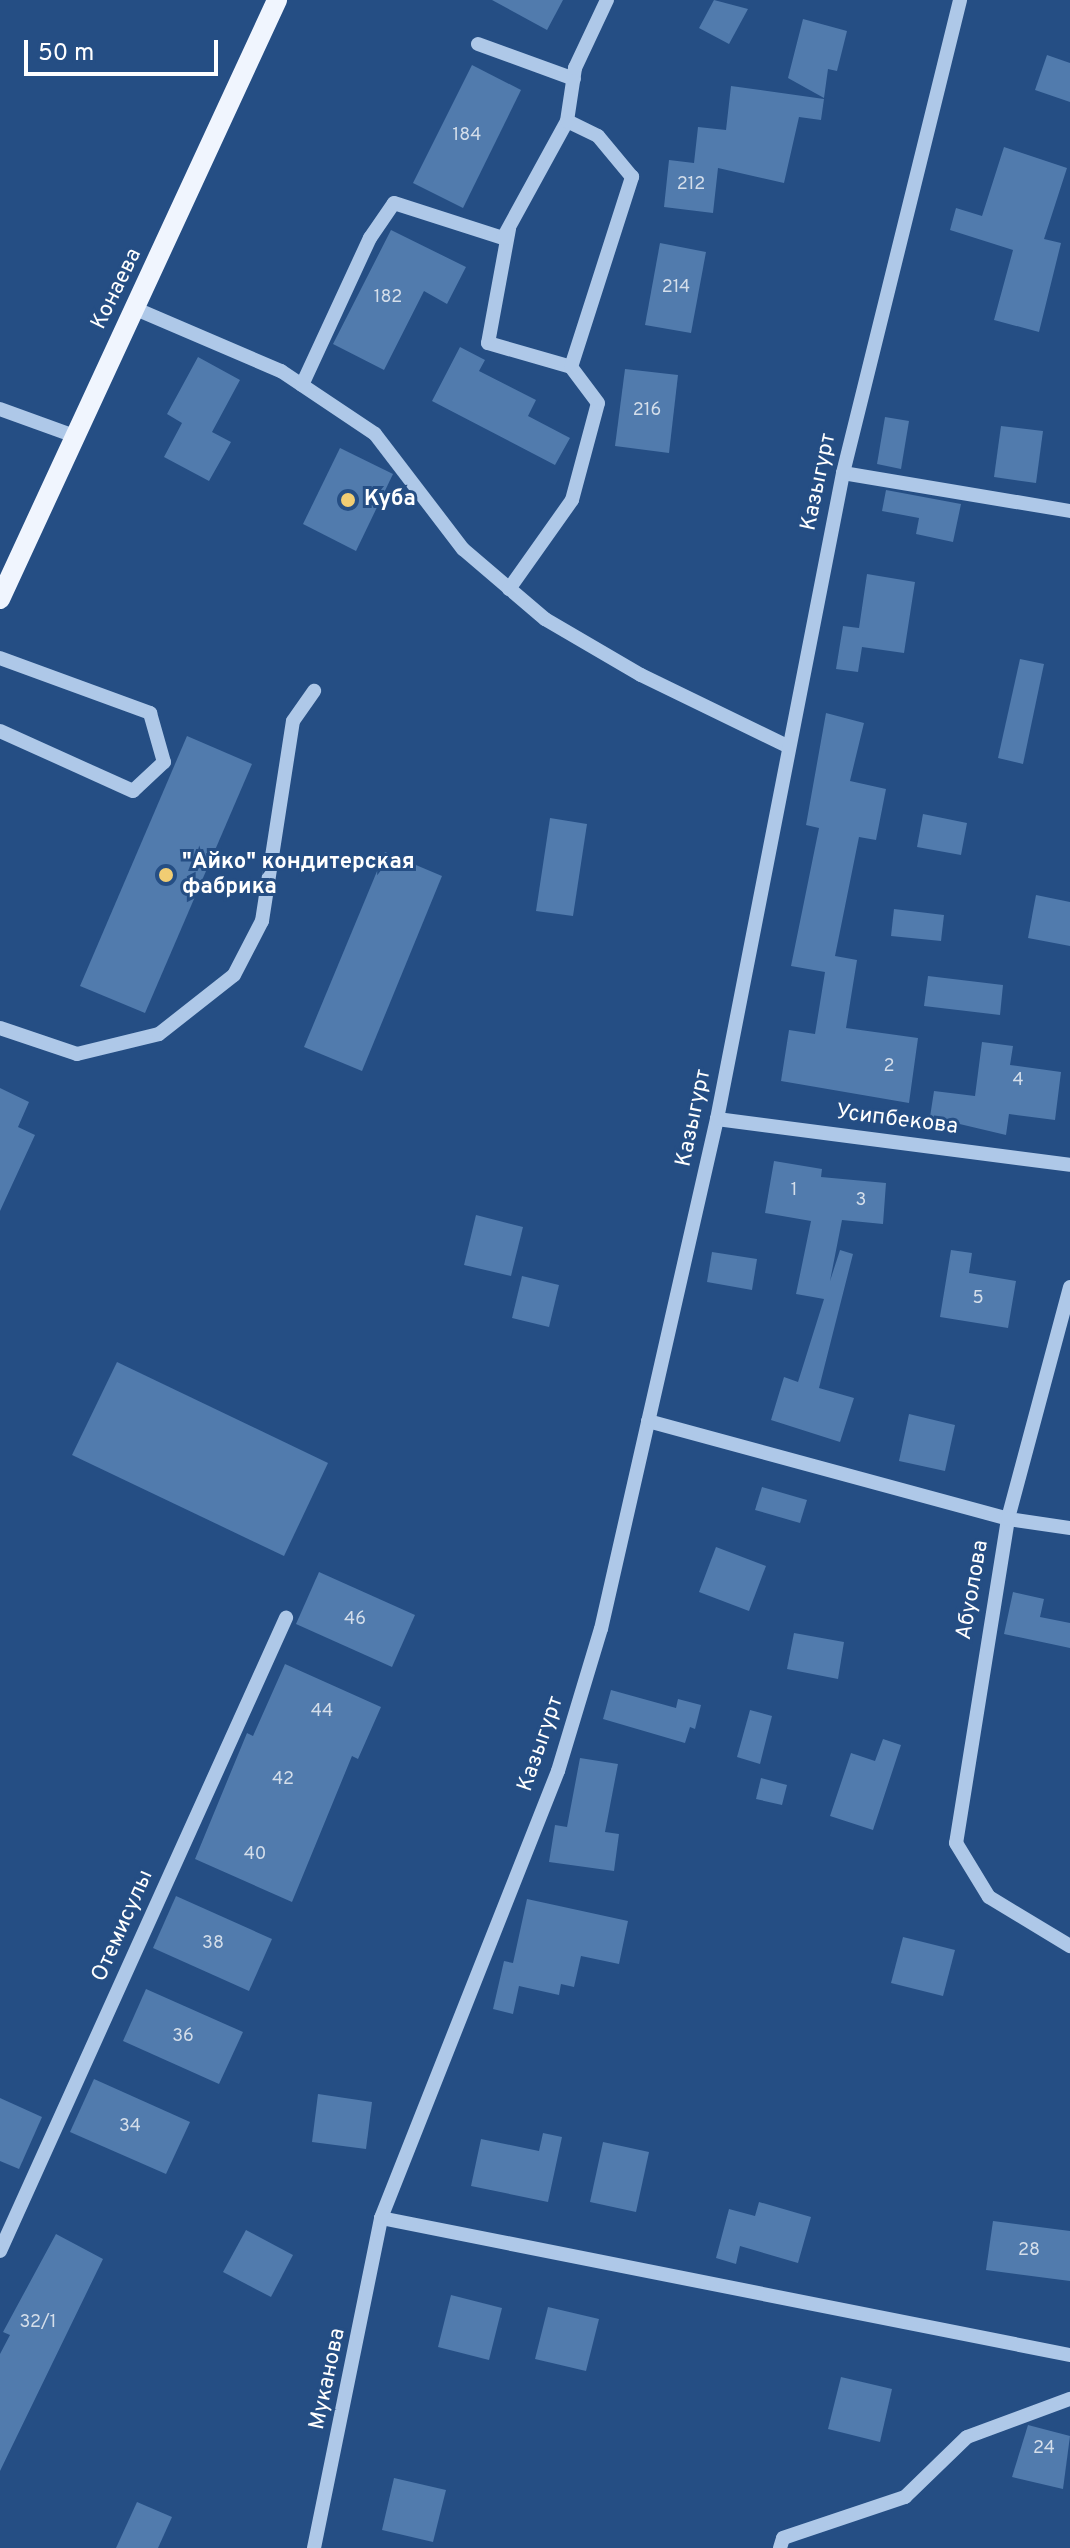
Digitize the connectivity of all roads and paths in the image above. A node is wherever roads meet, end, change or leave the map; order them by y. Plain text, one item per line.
1 (277, 0) edge
2 (607, 0) edge
3 (960, 0) edge
4 (478, 44) dead end
5 (574, 79) junction
6 (567, 121) junction
7 (509, 226) junction
8 (136, 309) junction
9 (571, 367) junction
10 (302, 385) junction
11 (0, 409) edge
12 (72, 435) junction
13 (843, 473) junction
14 (1070, 511) edge
15 (509, 589) junction
16 (0, 599) edge
17 (0, 658) edge
18 (314, 691) dead end
19 (0, 731) edge
20 (787, 746) junction
21 (0, 1028) edge
22 (717, 1119) junction
23 (1070, 1165) edge
24 (1070, 1287) edge
25 (648, 1421) junction
26 (1008, 1519) junction
27 (1070, 1528) edge
28 (286, 1618) dead end
29 (1070, 1946) edge
30 (381, 2218) junction
31 (0, 2251) edge
32 (1070, 2355) edge
33 (1070, 2399) edge
34 (314, 2548) edge
35 (780, 2548) edge

1 - 8 main road, Конаева
2 - 5 street
3 - 13 street, Казыгурт
4 - 5 street
5 - 6 street
6 - 7 street
6 - 9 street
7 - 9 street
7 - 10 street
8 - 10 street
8 - 12 main road, Конаева
9 - 15 street
10 - 15 street
11 - 12 street
12 - 16 main road, Конаева
13 - 14 street
13 - 20 street, Казыгурт
15 - 20 street
17 - 19 street
18 - 21 street
20 - 22 street, Казыгурт
22 - 23 street, Усипбекова
22 - 25 street, Казыгурт
24 - 26 street, Абуолова
25 - 26 street
25 - 30 street, Казыгурт
26 - 27 street
26 - 29 street, Абуолова
28 - 31 street, Отемисулы
30 - 32 street
30 - 34 street, Муканова
33 - 35 street

